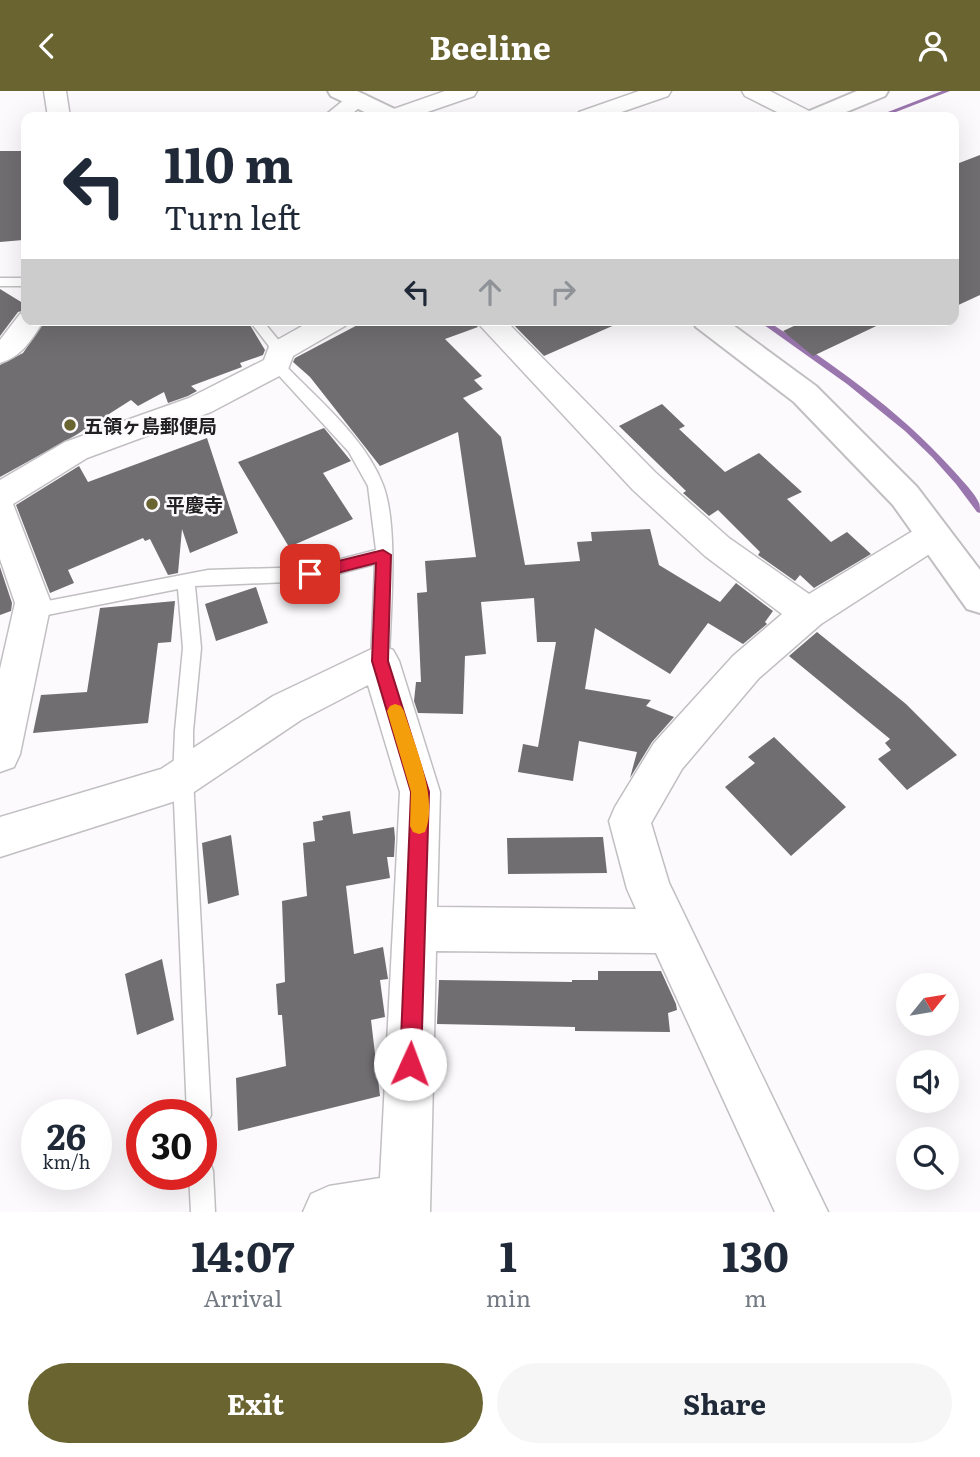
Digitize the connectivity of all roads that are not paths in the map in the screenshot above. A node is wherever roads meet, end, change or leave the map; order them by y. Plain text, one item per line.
1 (55, 91) edge
2 (466, 91) edge
3 (660, 91) edge
4 (752, 91) edge
5 (877, 91) edge
6 (348, 96) edge
7 (59, 112) edge
8 (337, 112) edge
9 (382, 112) edge
10 (407, 112) edge
11 (601, 112) edge
12 (793, 112) edge
13 (827, 112) edge
14 (0, 282) edge
15 (21, 282) edge
16 (26, 326) edge
17 (259, 326) edge
18 (326, 326) edge
19 (495, 326) edge
20 (714, 326) edge
21 (0, 353) edge
22 (278, 358) junction
23 (0, 496) edge
24 (0, 510) edge
25 (933, 535) junction
26 (383, 555) junction
27 (186, 582) junction
28 (980, 598) edge
29 (32, 611) junction
30 (808, 613) junction
31 (380, 661) junction
32 (0, 754) edge
33 (183, 778) junction
34 (0, 838) edge
35 (416, 929) junction
36 (668, 931) junction
37 (198, 1099) edge
38 (202, 1190) edge
39 (404, 1206) edge
40 (203, 1212) edge
41 (329, 1212) edge
42 (802, 1212) edge

1 - 7 street
2 - 10 street
3 - 11 street
4 - 12 street
5 - 13 street
6 - 8 street
6 - 9 street
14 - 15 lane
16 - 21 street
17 - 22 lane
18 - 22 street
19 - 30 street
20 - 25 street
22 - 23 street
22 - 26 lane
24 - 29 street
25 - 28 street
25 - 30 street
26 - 27 lane
26 - 31 lane
27 - 29 lane
27 - 33 lane
29 - 32 street
30 - 36 street
31 - 33 street
31 - 35 street
33 - 34 street
33 - 37 lane
35 - 36 street
35 - 39 street
36 - 42 street
38 - 40 lane
39 - 41 street

